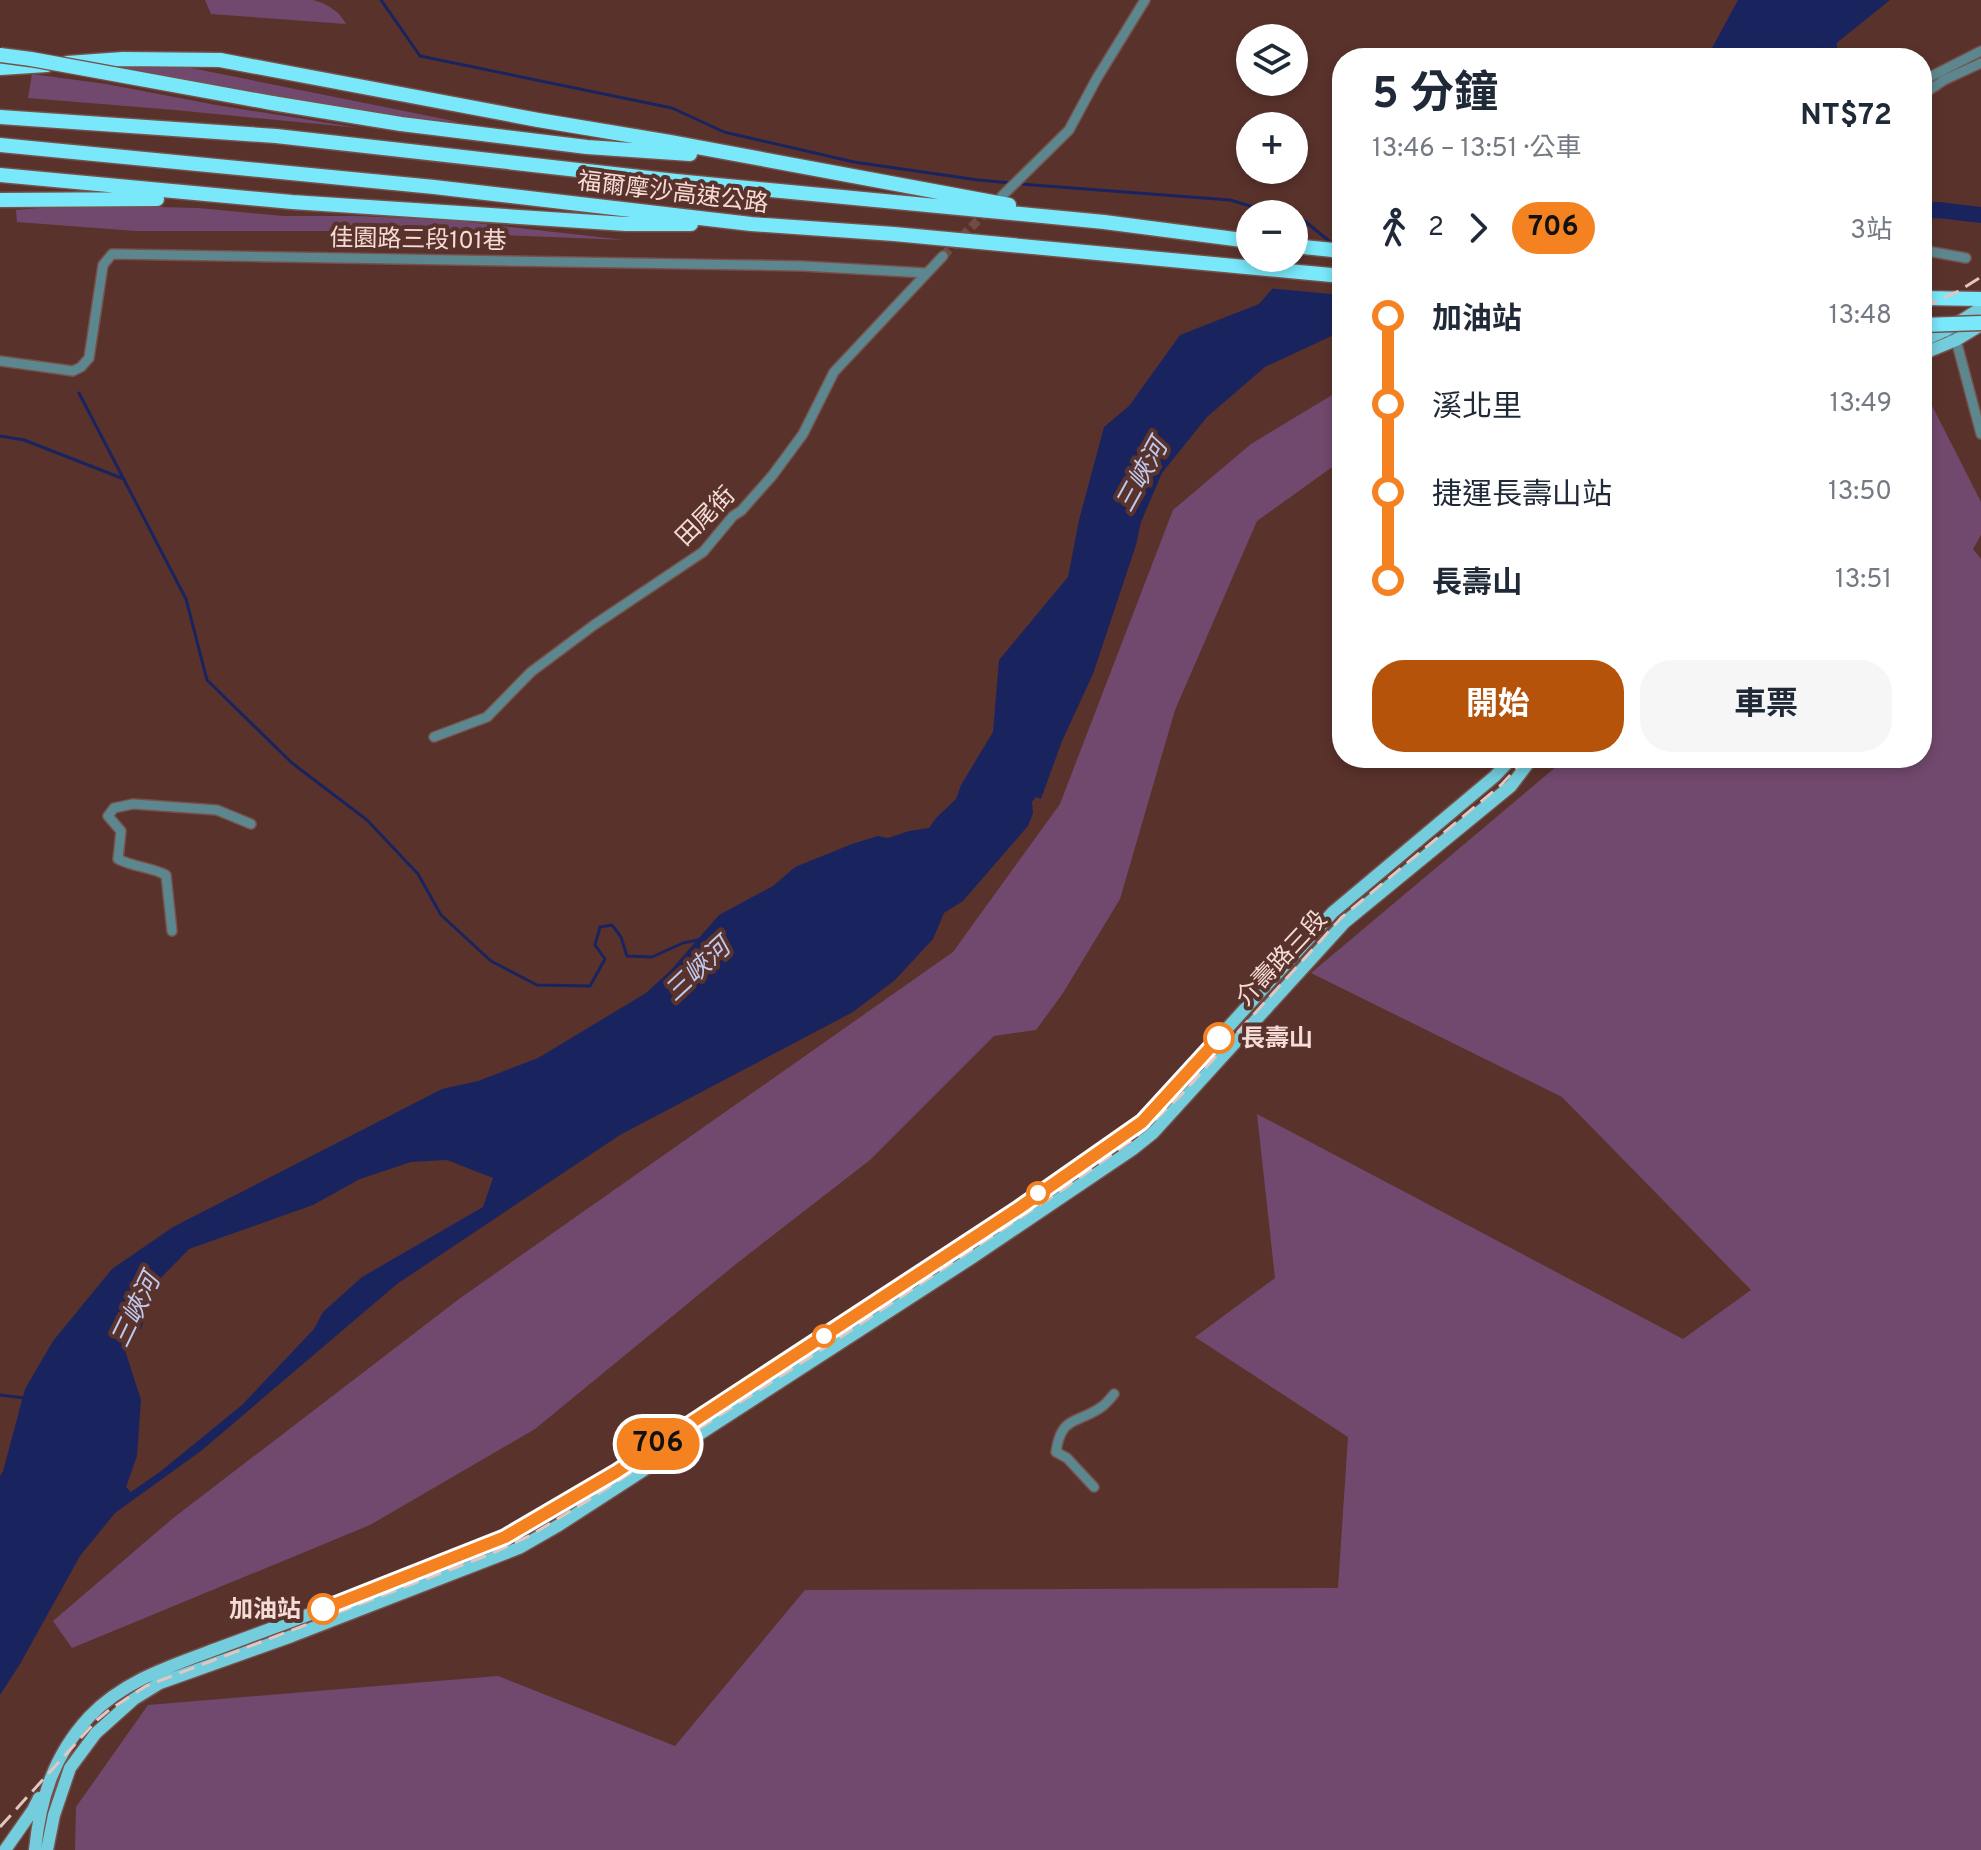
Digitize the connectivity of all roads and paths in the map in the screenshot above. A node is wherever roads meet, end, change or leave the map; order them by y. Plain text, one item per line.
1 (1145, 0) edge
2 (1981, 51) edge
3 (0, 55) edge
4 (1981, 63) edge
5 (0, 68) edge
6 (1932, 76) edge
7 (1932, 88) edge
8 (0, 117) edge
9 (0, 145) edge
10 (774, 162) junction
11 (0, 175) edge
12 (1002, 196) dead end
13 (233, 198) junction
14 (0, 200) edge
15 (1104, 222) junction
16 (751, 224) junction
17 (1236, 239) edge
18 (1308, 247) edge
19 (1332, 250) edge
20 (1932, 252) edge
21 (943, 256) tunnel mouth
22 (1966, 258) dead end
23 (926, 273) junction
24 (1332, 275) edge
25 (1932, 298) edge
26 (1981, 299) edge
27 (1981, 308) edge
28 (1981, 324) edge
29 (1932, 325) edge
30 (1946, 330) junction
31 (1932, 336) edge
32 (1956, 340) junction
33 (1932, 350) edge
34 (0, 361) edge
35 (1981, 434) edge
36 (434, 737) dead end
37 (1503, 768) edge
38 (1524, 768) edge
39 (251, 824) dead end
40 (172, 931) dead end
41 (1114, 1394) dead end
42 (1094, 1487) dead end
43 (54, 1767) junction
44 (40, 1849) edge
45 (5, 1850) edge

1 - 12 street
2 - 6 street
3 - 10 highway, bridge
4 - 7 street
5 - 10 highway
8 - 15 highway, 福爾摩沙高速公路
9 - 16 highway, 福爾摩沙高速公路
10 - 15 highway
11 - 13 highway
13 - 14 highway
13 - 16 highway
15 - 17 highway, 福爾摩沙高速公路
16 - 24 highway, 福爾摩沙高速公路
18 - 19 highway
20 - 22 street
21 - 23 street, 田尾街
23 - 34 street, 佳園路三段101巷
23 - 36 street, 田尾街
25 - 26 highway
27 - 30 main road
28 - 29 highway, bridge
28 - 32 main road
30 - 31 main road
30 - 32 street
32 - 33 main road
32 - 35 street
37 - 43 main road, 介壽路三段
38 - 44 main road, 介壽路三段
39 - 40 street
41 - 42 street
43 - 44 main road, 介壽路三段
43 - 45 main road

